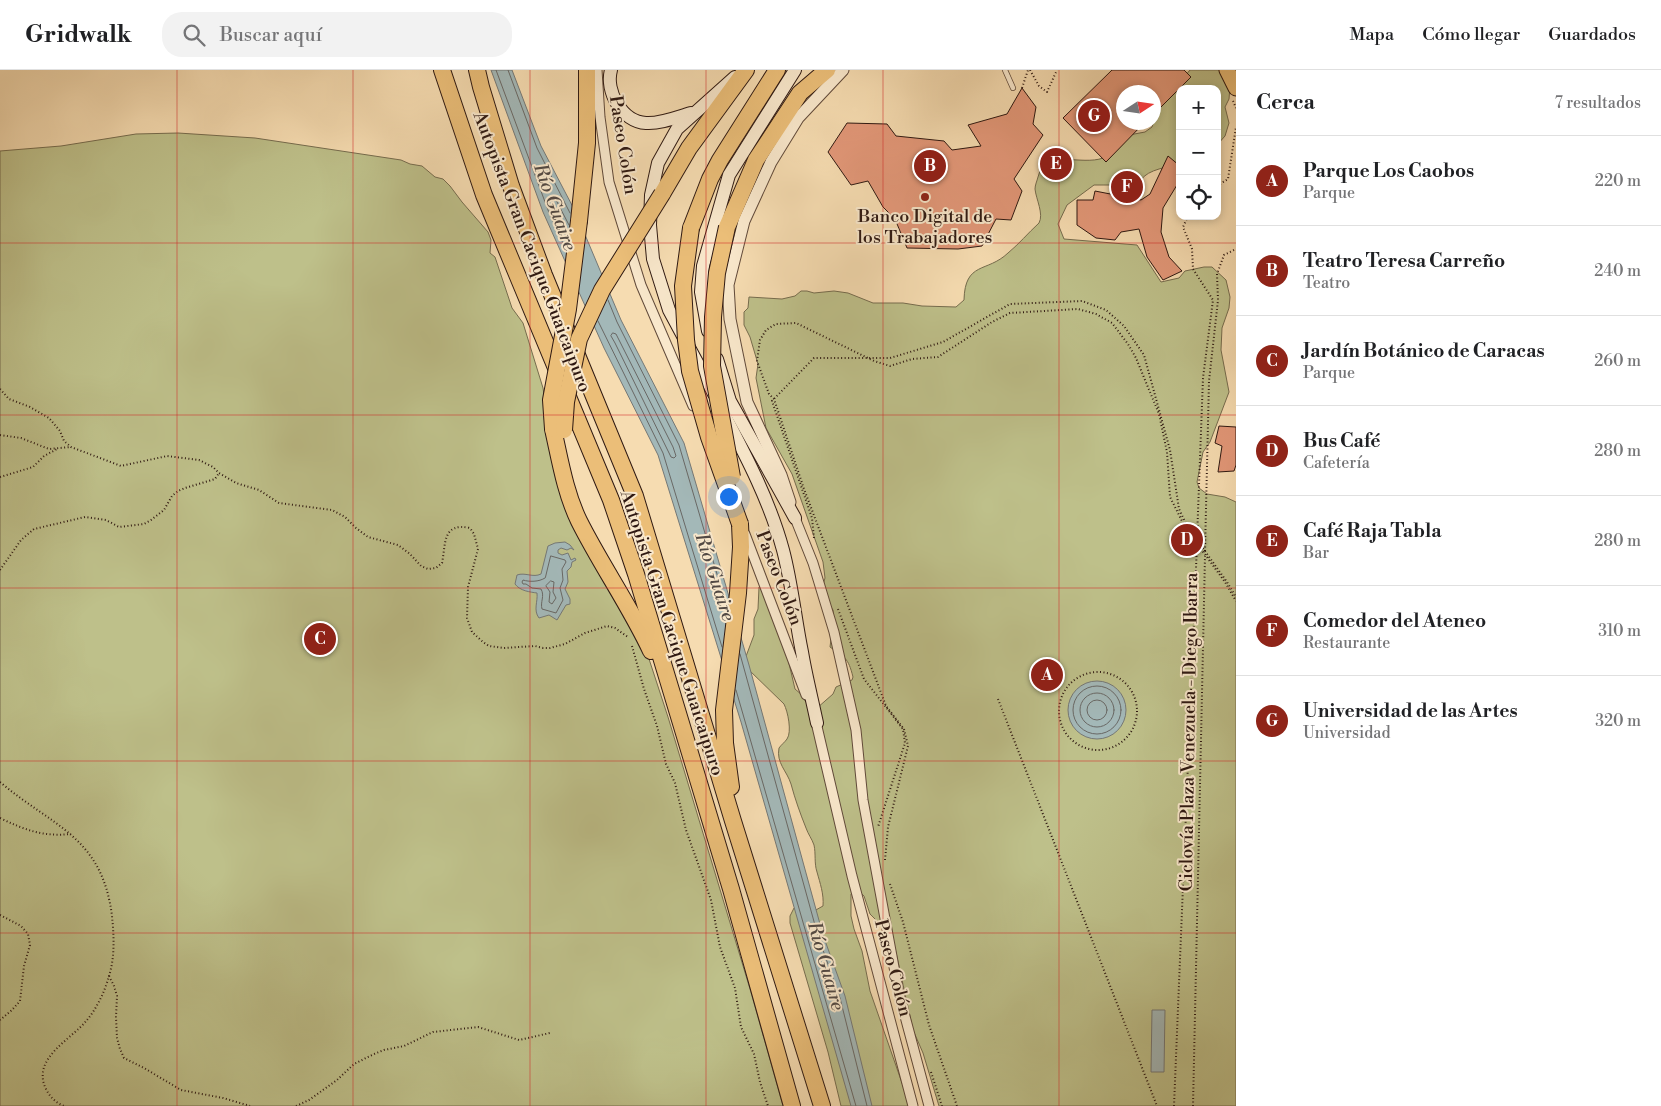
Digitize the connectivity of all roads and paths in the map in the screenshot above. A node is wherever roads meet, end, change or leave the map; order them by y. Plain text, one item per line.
1 (442, 70) edge
2 (477, 70) edge
3 (587, 70) edge
4 (597, 70) edge
5 (611, 70) edge
6 (741, 70) edge
7 (746, 70) edge
8 (777, 70) edge
9 (795, 70) edge
10 (827, 70) edge
11 (843, 70) edge
12 (1005, 70) edge
13 (1029, 70) edge
14 (1057, 70) edge
15 (1228, 70) edge
16 (1013, 88) dead end
17 (1022, 88) dead end
18 (1236, 88) edge
19 (694, 112) junction
20 (1236, 127) edge
21 (1221, 183) edge
22 (1186, 220) edge
23 (1236, 248) edge
24 (866, 358) junction
25 (0, 389) edge
26 (774, 399) junction
27 (558, 430) junction
28 (0, 436) edge
29 (71, 447) junction
30 (57, 449) junction
31 (219, 473) junction
32 (0, 476) edge
33 (796, 518) junction
34 (740, 524) junction
35 (1197, 539) junction
36 (815, 543) dead end
37 (1197, 543) junction
38 (1205, 551) junction
39 (1205, 555) junction
40 (0, 570) edge
41 (1236, 597) edge
42 (1236, 601) edge
43 (837, 606) dead end
44 (998, 699) dead end
45 (675, 706) junction
46 (1060, 719) joint
47 (817, 723) junction
48 (0, 782) edge
49 (0, 818) edge
50 (733, 821) junction
51 (876, 832) dead end
52 (71, 834) junction
53 (882, 858) dead end
54 (884, 862) dead end
55 (883, 868) dead end
56 (890, 884) dead end
57 (0, 915) edge
58 (109, 976) junction
59 (0, 1020) edge
60 (550, 1033) dead end
61 (929, 1065) dead end
62 (64, 1106) edge
63 (250, 1106) edge
64 (296, 1106) edge
65 (768, 1106) edge
66 (792, 1106) edge
67 (822, 1106) edge
68 (914, 1106) edge
69 (929, 1106) edge
70 (942, 1106) edge
71 (957, 1106) edge
72 (1157, 1106) edge
73 (1174, 1106) edge
74 (1193, 1106) edge

1 - 45 highway, Autopista Gran Cacique Guaicaipuro
2 - 50 highway, Autopista Gran Cacique Guaicaipuro
3 - 27 highway, bridge
4 - 47 street, Paseo Colón
5 - 19 main road
6 - 19 main road
7 - 27 highway, bridge
8 - 34 highway, bridge
9 - 33 main road
10 - 34 highway, bridge
11 - 33 street
12 - 16 lane
13 - 14 path
13 - 17 path
15 - 18 main road
19 - 47 main road
20 - 21 path
22 - 35 path
23 - 38 path, Ciclovía Plaza Venezuela - Diego Ibarra
24 - 26 path
24 - 26 path
24 - 35 path
24 - 37 path
25 - 29 path
26 - 36 path
26 - 54 path
27 - 45 highway
28 - 30 path
29 - 30 path
29 - 31 path
30 - 32 path
31 - 40 path
31 - 65 path
33 - 69 street, Paseo Colón
34 - 50 highway
35 - 37 path
35 - 38 path
37 - 39 path
37 - 73 path
38 - 39 path, Ciclovía Plaza Venezuela - Diego Ibarra
38 - 41 path
39 - 42 path
39 - 74 path, Ciclovía Plaza Venezuela - Diego Ibarra
43 - 51 path
44 - 72 path
45 - 66 highway, Autopista Gran Cacique Guaicaipuro
46 - 46 path
47 - 68 street, Paseo Colón
48 - 52 path
49 - 52 path
50 - 67 highway, Autopista Gran Cacique Guaicaipuro
52 - 58 path
53 - 55 path
56 - 71 path
57 - 59 path
58 - 62 path
58 - 63 path
60 - 64 path
61 - 70 path

